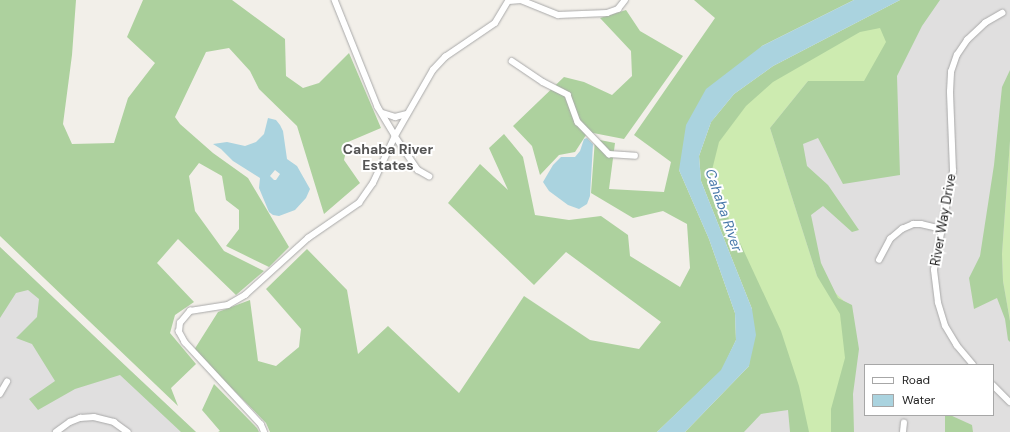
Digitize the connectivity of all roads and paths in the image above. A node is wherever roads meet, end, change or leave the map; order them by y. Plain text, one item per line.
1 (335, 0) edge
2 (625, 0) edge
3 (509, 1) edge
4 (1002, 14) dead end
5 (512, 61) dead end
6 (382, 113) junction
7 (408, 114) junction
8 (395, 135) junction
9 (635, 156) dead end
10 (429, 176) dead end
11 (942, 229) junction
12 (879, 260) dead end
13 (972, 364) edge
14 (7, 382) dead end
15 (994, 387) edge
16 (0, 394) edge
17 (1010, 402) edge
18 (904, 423) dead end
19 (56, 432) edge
20 (128, 432) edge
21 (264, 432) edge
22 (903, 432) edge

1 - 6 street
2 - 3 street
3 - 7 street
4 - 11 street, River Way Drive
5 - 9 street
6 - 7 street
6 - 8 street
7 - 8 street
8 - 10 street
8 - 21 street
11 - 12 street
11 - 13 street, River Way Drive
14 - 16 street
15 - 17 street
18 - 22 street
19 - 20 street

